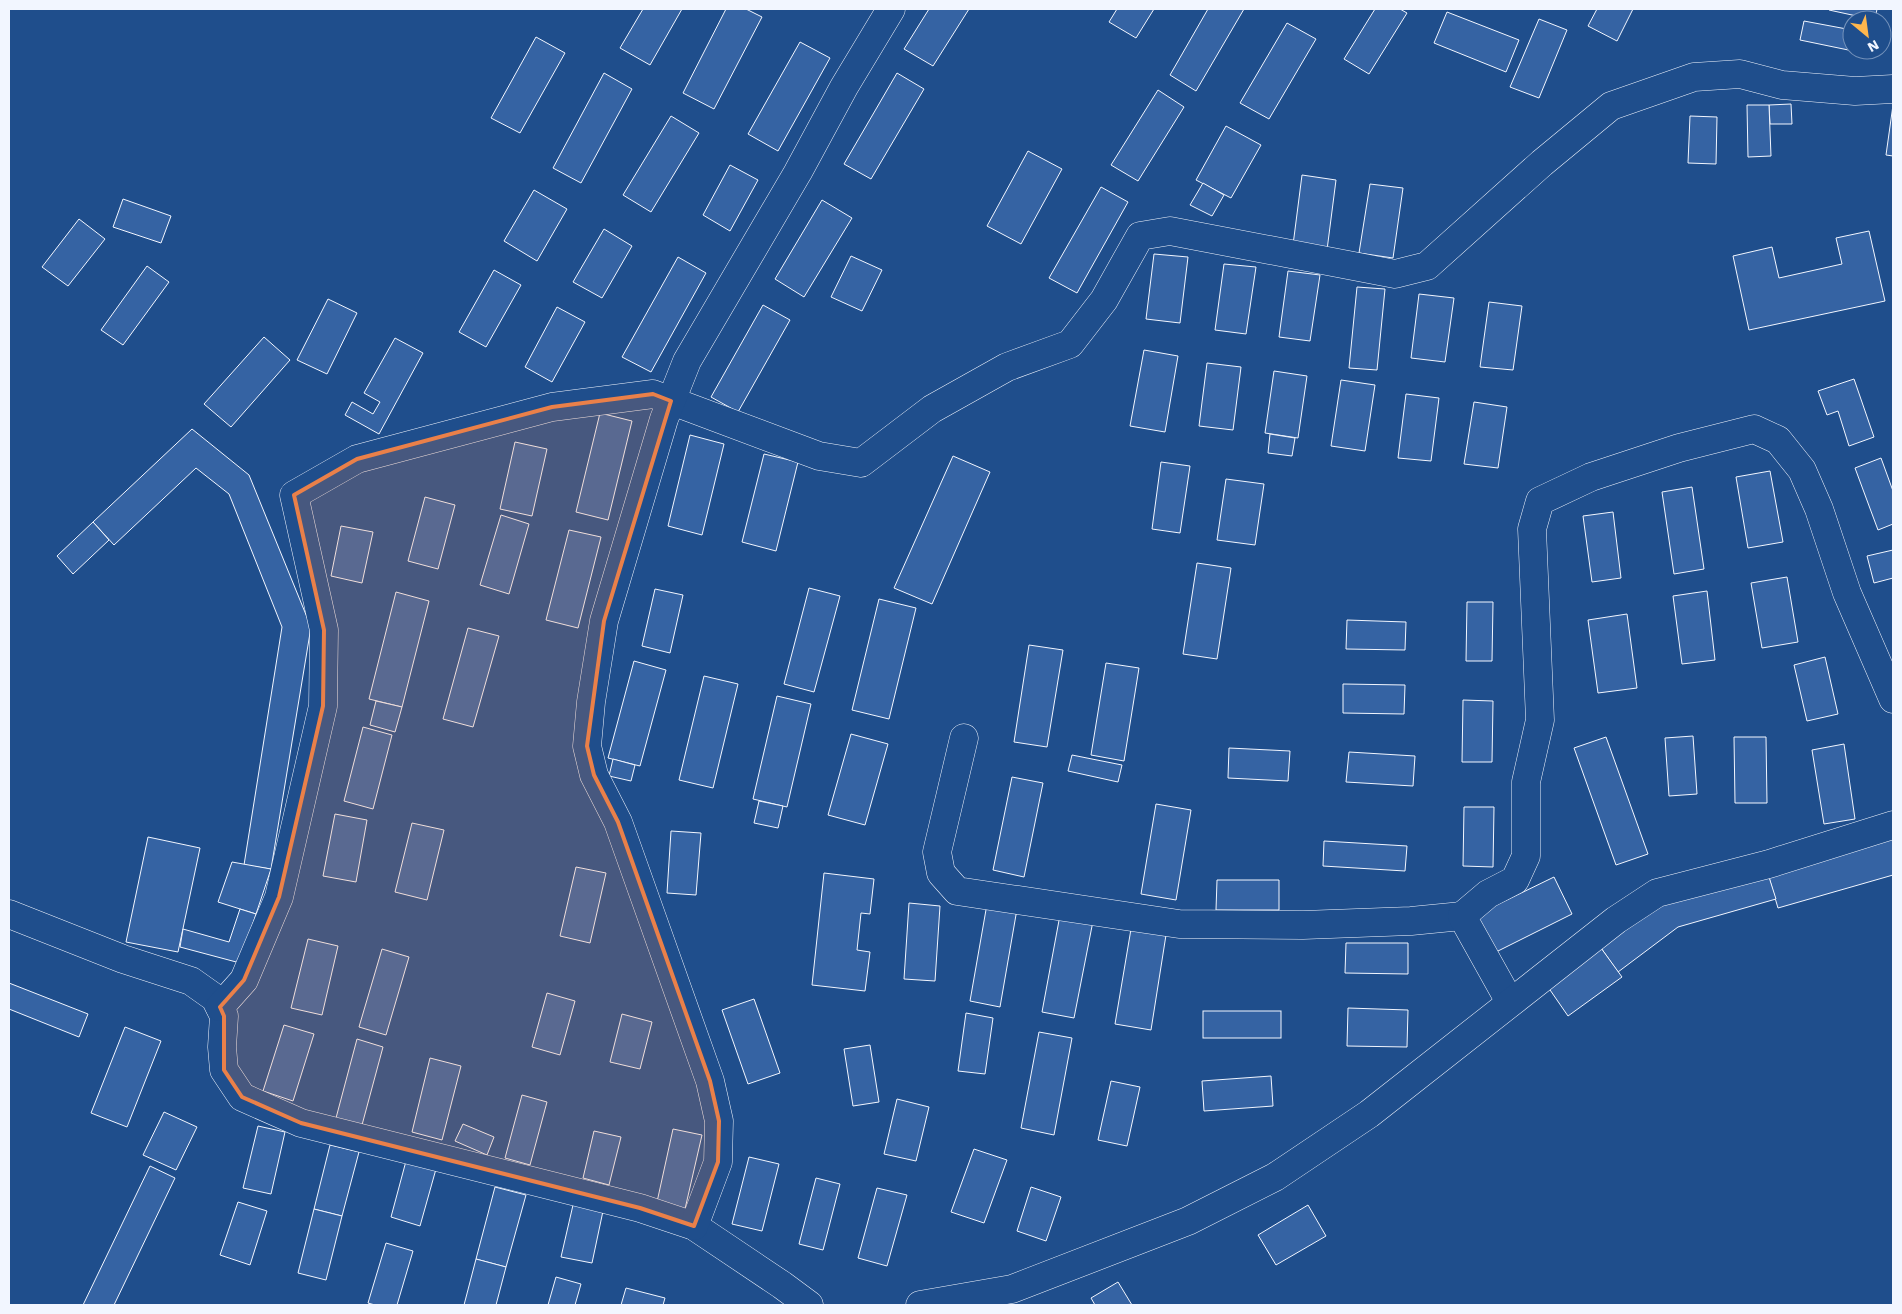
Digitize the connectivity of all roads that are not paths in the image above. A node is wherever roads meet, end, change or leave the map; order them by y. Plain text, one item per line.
1 (891, 9) edge
2 (1893, 89) edge
3 (671, 401) junction
4 (1893, 698) edge
5 (964, 738) dead end
6 (1893, 825) edge
7 (9, 914) edge
8 (1462, 916) junction
9 (1510, 1002) junction
10 (220, 1007) junction
11 (694, 1226) junction
12 (809, 1305) edge
13 (920, 1305) edge

1 - 3 street
2 - 3 street
3 - 10 street
3 - 11 street
4 - 8 street
5 - 8 street
6 - 9 street
7 - 10 street
8 - 9 street
9 - 13 street
10 - 11 street
11 - 12 street

